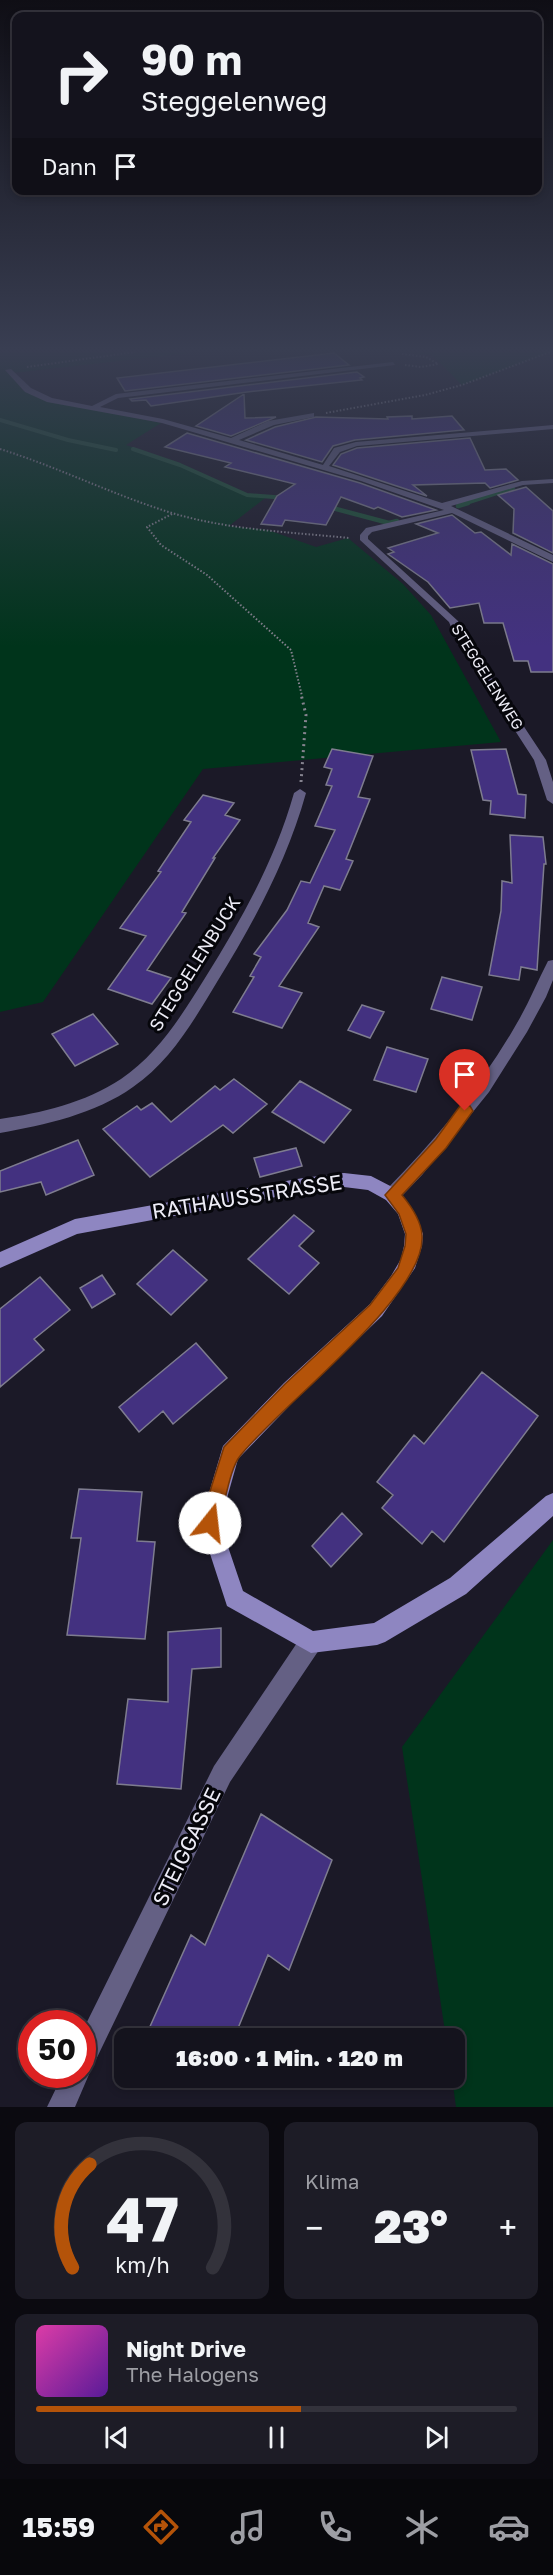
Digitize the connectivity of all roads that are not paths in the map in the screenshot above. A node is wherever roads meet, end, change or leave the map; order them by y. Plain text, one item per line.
1 (269, 450) edge
2 (337, 450) edge
3 (326, 467) junction
4 (553, 481) edge
5 (442, 506) junction
6 (453, 510) junction
7 (553, 559) edge
8 (300, 793) road end
9 (553, 801) edge
10 (553, 965) edge
11 (0, 1126) edge
12 (392, 1195) junction
13 (0, 1260) edge
14 (553, 1503) edge
15 (310, 1642) junction
16 (96, 2033) edge
17 (70, 2088) edge
18 (61, 2107) edge

1 - 3 street
2 - 3 street
3 - 5 street
4 - 5 street
5 - 6 street
6 - 7 street
6 - 9 street, STEGGELENWEG
8 - 11 street, STEGGELENBUCK
10 - 12 street
12 - 13 main road, RATHAUSSTRASSE
12 - 15 main road
14 - 15 main road
15 - 16 street, STEIGGASSE
17 - 18 street

